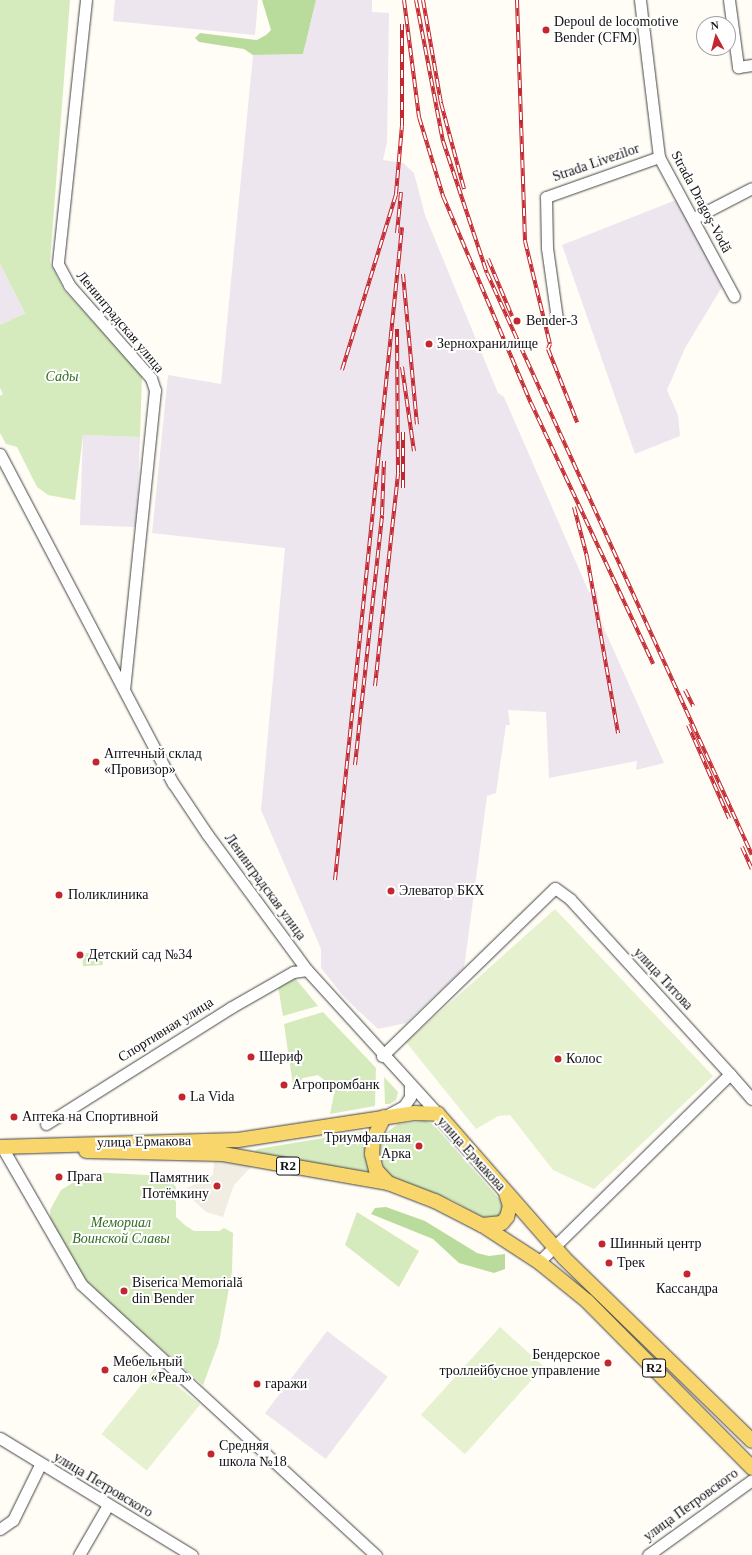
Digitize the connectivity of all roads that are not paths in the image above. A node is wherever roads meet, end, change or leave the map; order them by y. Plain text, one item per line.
1 (86, 0) edge
2 (640, 0) edge
3 (729, 0) edge
4 (752, 65) edge
5 (659, 157) junction
6 (752, 188) edge
7 (694, 218) junction
8 (734, 296) dead end
9 (557, 319) dead end
10 (0, 454) edge
11 (124, 688) junction
12 (307, 970) junction
13 (382, 1056) junction
14 (730, 1074) junction
15 (410, 1084) junction
16 (752, 1099) edge
17 (438, 1114) junction
18 (384, 1117) junction
19 (46, 1124) dead end
20 (18, 1146) junction
21 (1, 1147) edge
22 (388, 1183) junction
23 (505, 1191) junction
24 (482, 1225) junction
25 (556, 1248) junction
26 (539, 1262) junction
27 (0, 1438) edge
28 (752, 1441) edge
29 (40, 1465) junction
30 (752, 1468) edge
31 (752, 1480) edge
32 (108, 1505) junction
33 (0, 1529) edge
34 (79, 1555) edge
35 (192, 1555) edge
36 (376, 1555) edge
37 (648, 1555) edge

1 - 11 street, Ленинградская улица
2 - 5 street, Strada Dragoş-Vodă
3 - 4 street
5 - 7 street, Strada Dragoş-Vodă
5 - 9 street, Strada Livezilor
6 - 7 street
7 - 8 street, Strada Dragoş-Vodă
10 - 11 street, Ленинградская улица
11 - 12 street, Ленинградская улица
12 - 13 street, Ленинградская улица
12 - 19 street, Спортивная улица
13 - 14 street, улица Титова
13 - 15 street, Ленинградская улица
14 - 16 street
14 - 25 street
15 - 17 street, Ленинградская улица
15 - 18 street
17 - 18 main road, улица Ермакова
17 - 23 main road, улица Ермакова / R2
18 - 20 main road, улица Ермакова
18 - 22 main road
20 - 21 main road, улица Ермакова
20 - 22 main road, улица Ермакова / R2
21 - 36 street
22 - 24 main road, улица Ермакова / R2
23 - 24 main road
23 - 25 main road, улица Ермакова / R2
24 - 26 main road, улица Ермакова / R2
25 - 26 street
25 - 28 main road, улица Ермакова / R2
26 - 30 main road, улица Ермакова / R2
27 - 29 street, улица Петровского
29 - 32 street, улица Петровского
29 - 33 street
31 - 37 street, улица Петровского
32 - 34 street
32 - 35 street, улица Петровского

